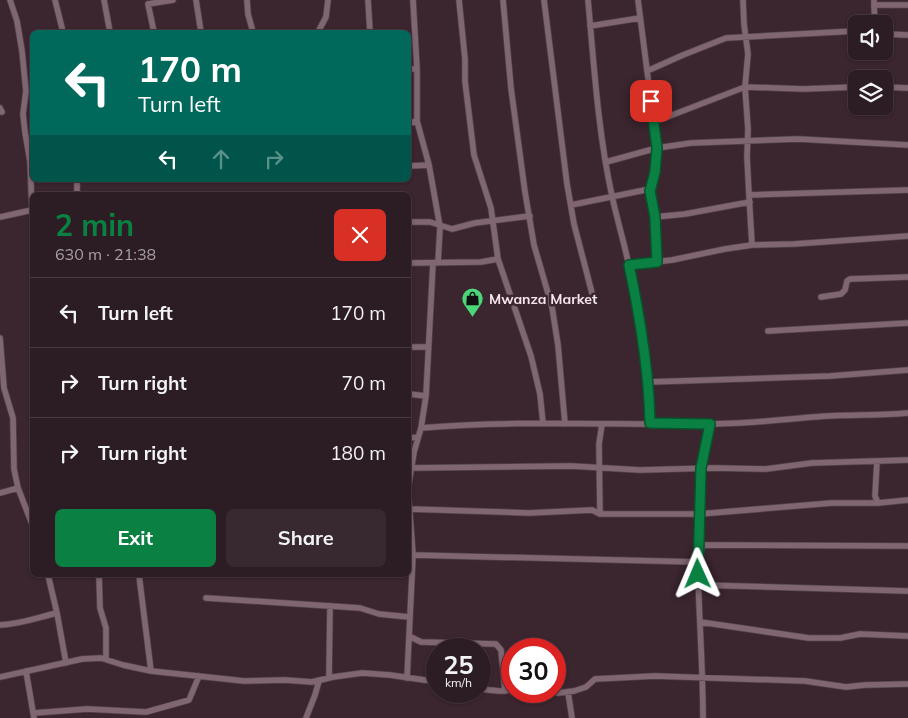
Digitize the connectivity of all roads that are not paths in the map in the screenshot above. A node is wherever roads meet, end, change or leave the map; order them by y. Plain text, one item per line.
1 (10, 0) edge
2 (55, 0) edge
3 (104, 0) edge
4 (173, 0) edge
5 (196, 0) edge
6 (247, 0) edge
7 (328, 0) edge
8 (368, 0) edge
9 (413, 0) edge
10 (459, 0) edge
11 (503, 0) edge
12 (544, 0) edge
13 (588, 0) edge
14 (638, 0) edge
15 (743, 0) edge
16 (147, 2) edge
17 (874, 3) edge
18 (908, 5) edge
19 (640, 18) junction
20 (590, 26) junction
21 (62, 30) edge
22 (110, 30) edge
23 (154, 30) edge
24 (202, 30) edge
25 (252, 30) edge
26 (319, 30) edge
27 (370, 30) edge
28 (848, 31) edge
29 (893, 34) edge
30 (908, 35) edge
31 (746, 36) junction
32 (411, 69) edge
33 (417, 69) junction
34 (647, 71) junction
35 (745, 87) junction
36 (848, 87) edge
37 (893, 88) edge
38 (908, 88) edge
39 (417, 121) junction
40 (411, 122) edge
41 (654, 122) junction
42 (747, 140) junction
43 (908, 145) edge
44 (657, 148) junction
45 (30, 161) edge
46 (606, 162) junction
47 (411, 166) edge
48 (429, 166) junction
49 (908, 190) edge
50 (650, 191) junction
51 (612, 196) junction
52 (750, 199) junction
53 (571, 205) junction
54 (30, 210) edge
55 (530, 216) junction
56 (0, 217) edge
57 (655, 217) junction
58 (492, 221) junction
59 (411, 222) edge
60 (440, 227) junction
61 (908, 236) edge
62 (752, 245) junction
63 (498, 259) junction
64 (657, 262) junction
65 (411, 263) edge
66 (435, 263) junction
67 (629, 265) junction
68 (908, 277) edge
69 (593, 297) dead end
70 (821, 297) dead end
71 (908, 323) edge
72 (768, 331) dead end
73 (0, 338) edge
74 (411, 347) edge
75 (428, 347) junction
76 (908, 370) edge
77 (648, 382) junction
78 (411, 394) edge
79 (426, 396) junction
80 (908, 413) edge
81 (544, 422) junction
82 (650, 423) junction
83 (565, 424) junction
84 (602, 424) junction
85 (710, 424) junction
86 (420, 428) junction
87 (411, 437) edge
88 (417, 438) junction
89 (908, 460) edge
90 (877, 461) junction
91 (411, 464) edge
92 (411, 468) edge
93 (599, 468) junction
94 (701, 468) junction
95 (18, 488) junction
96 (0, 492) edge
97 (908, 500) edge
98 (878, 503) junction
99 (411, 509) edge
100 (600, 514) junction
101 (699, 514) junction
102 (30, 519) edge
103 (411, 532) edge
104 (908, 546) edge
105 (413, 555) junction
106 (697, 562) junction
107 (48, 577) edge
108 (99, 577) edge
109 (139, 577) edge
110 (699, 585) junction
111 (908, 591) edge
112 (206, 598) dead end
113 (330, 606) junction
114 (57, 613) junction
115 (409, 617) junction
116 (700, 622) junction
117 (0, 625) edge
118 (409, 636) junction
119 (908, 636) edge
120 (501, 650) edge
121 (106, 658) junction
122 (66, 663) junction
123 (26, 671) junction
124 (151, 671) junction
125 (199, 676) junction
126 (0, 677) edge
127 (702, 677) junction
128 (329, 678) junction
129 (407, 678) junction
130 (426, 680) edge
131 (319, 681) junction
132 (908, 684) edge
133 (568, 692) joint
134 (34, 716) edge
135 (306, 718) edge
136 (572, 718) edge
137 (703, 718) edge

1 - 45 street
2 - 21 street
3 - 22 street
4 - 16 street
5 - 24 street
6 - 25 street
7 - 26 street
8 - 27 street
9 - 33 street
10 - 58 street
11 - 55 street
12 - 53 street
13 - 20 street
14 - 19 street
15 - 31 street
16 - 23 street
17 - 18 street
19 - 20 street
19 - 34 street
20 - 46 street
28 - 31 street
29 - 30 street
31 - 34 street
31 - 35 street
32 - 33 street
33 - 39 street
34 - 41 street
35 - 36 street
35 - 41 street
35 - 42 street
37 - 38 street
39 - 40 street
39 - 48 street
41 - 44 street
42 - 43 street
42 - 44 street
42 - 52 street
44 - 46 street
44 - 50 street
46 - 51 street
47 - 48 street
48 - 60 street
49 - 52 street
50 - 51 street
50 - 57 street
51 - 53 street
51 - 67 street
52 - 57 street
52 - 62 street
53 - 69 street
54 - 56 street
55 - 58 street
55 - 83 street
57 - 64 street
58 - 60 street
58 - 63 street
59 - 60 street
60 - 66 street
61 - 62 street
62 - 64 street
63 - 66 street
63 - 81 street
64 - 67 street
65 - 66 street
66 - 75 street
67 - 77 street
68 - 70 street
71 - 72 street
73 - 95 street
74 - 75 street
75 - 79 street
76 - 77 street
77 - 82 street
78 - 79 street
79 - 86 street
80 - 85 street
81 - 83 street
81 - 86 street
82 - 84 street
82 - 85 street
83 - 84 street
84 - 93 street
85 - 94 street
86 - 88 street
87 - 88 street
88 - 91 street
89 - 90 street
90 - 94 street
90 - 98 street
92 - 93 street
93 - 94 street
93 - 100 street
94 - 101 street
95 - 96 street
95 - 102 street
97 - 98 street
98 - 101 street
99 - 100 street
100 - 101 street
101 - 106 street
103 - 105 street
104 - 106 street
105 - 106 street
105 - 115 street
106 - 110 street
107 - 114 street
108 - 121 street
109 - 124 street
110 - 111 street
110 - 116 street
112 - 113 street
113 - 115 street
113 - 128 street
114 - 117 street
114 - 122 street
115 - 118 street
116 - 119 street
116 - 127 street
118 - 120 street
118 - 129 street
121 - 122 street
121 - 124 street
122 - 123 street
123 - 126 street
123 - 134 street
124 - 125 street
125 - 131 street
125 - 134 street
127 - 132 street
127 - 133 street
127 - 137 street
128 - 129 street
128 - 131 street
129 - 130 street
131 - 135 street
133 - 136 street

